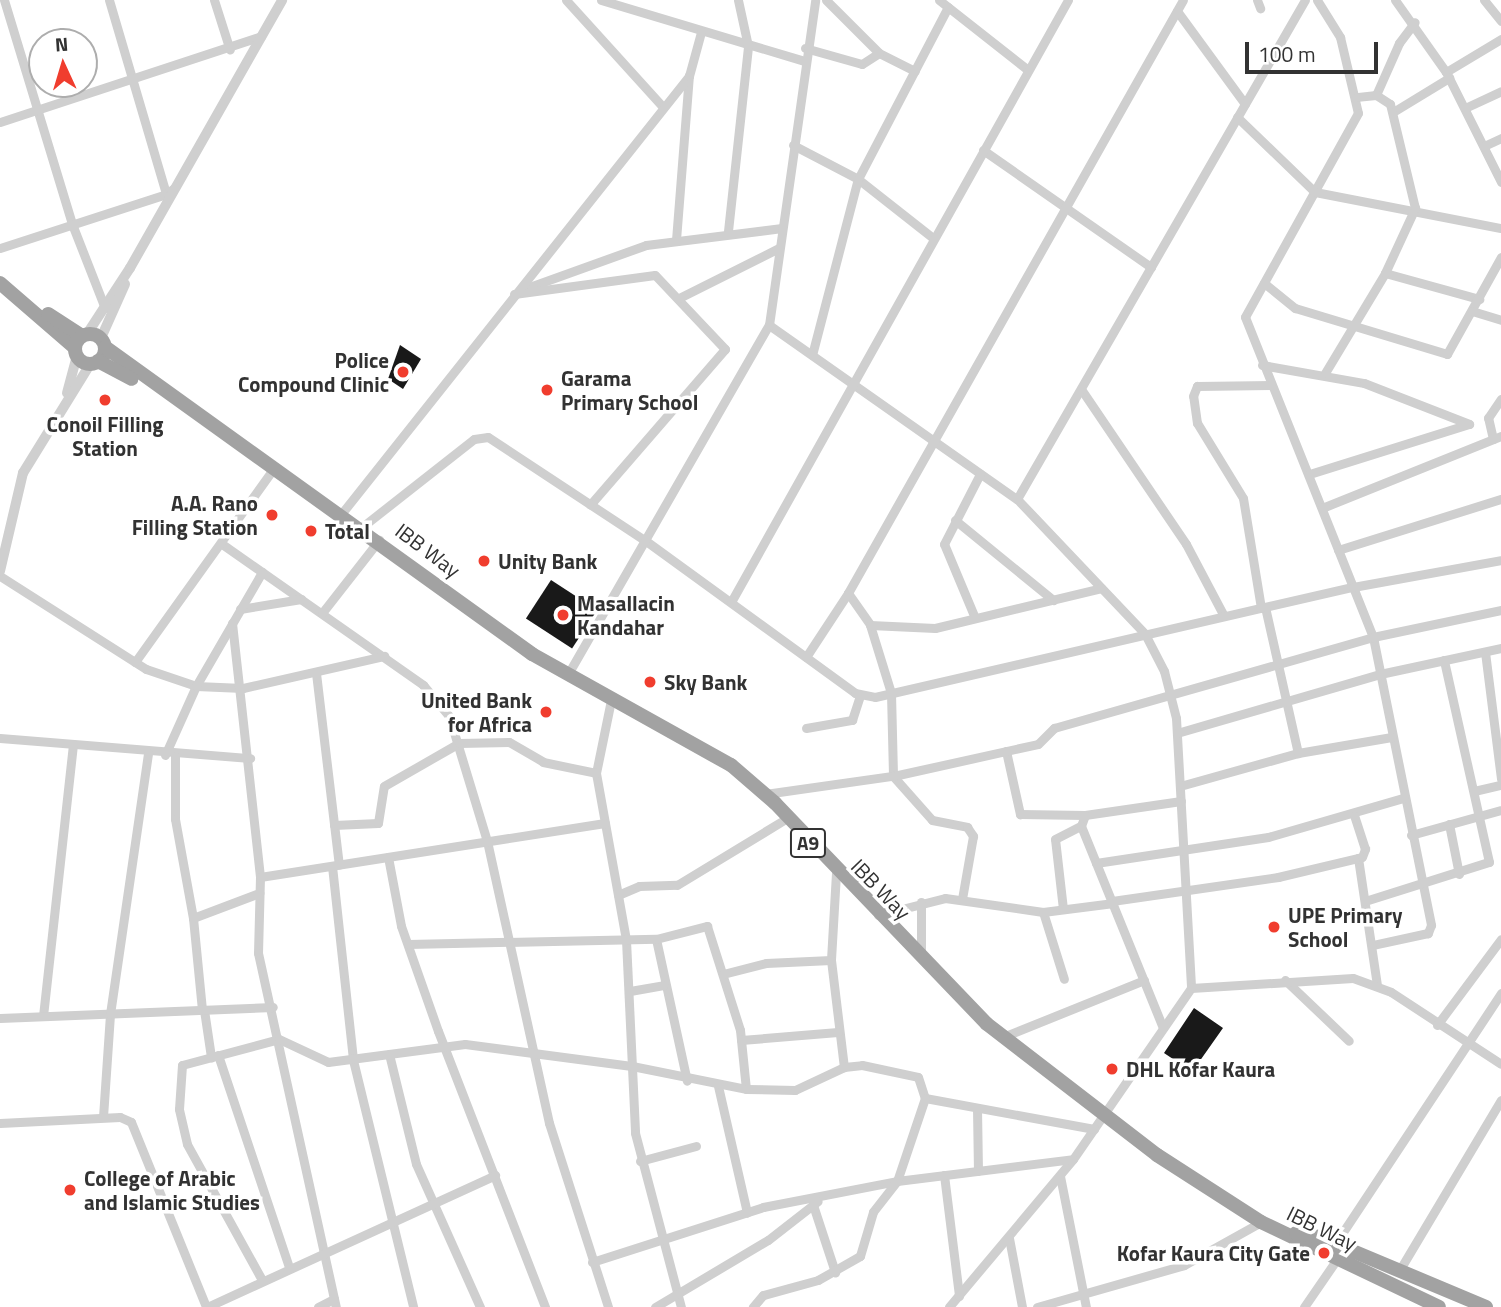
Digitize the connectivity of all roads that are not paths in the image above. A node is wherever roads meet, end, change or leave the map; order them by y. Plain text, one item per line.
1 (4, 0) edge
2 (108, 0) edge
3 (214, 0) edge
4 (282, 0) edge
5 (566, 0) edge
6 (601, 0) edge
7 (738, 0) edge
8 (815, 0) edge
9 (826, 0) edge
10 (939, 0) edge
11 (1068, 0) edge
12 (1183, 0) edge
13 (1305, 0) edge
14 (1317, 0) edge
15 (1395, 0) edge
16 (1484, 0) edge
17 (948, 8) junction
18 (1177, 11) junction
19 (1501, 21) edge
20 (1415, 22) junction
21 (701, 32) junction
22 (261, 36) junction
23 (1501, 39) edge
24 (748, 46) junction
25 (806, 48) junction
26 (230, 50) junction
27 (879, 53) junction
28 (804, 61) junction
29 (915, 71) junction
30 (1028, 71) junction
31 (1448, 75) junction
32 (689, 76) junction
33 (134, 78) junction
34 (1501, 91) edge
35 (1376, 95) junction
36 (1358, 97) junction
37 (1245, 104) junction
38 (663, 107) junction
39 (1465, 108) junction
40 (36, 110) junction
41 (1393, 112) junction
42 (1237, 117) junction
43 (0, 122) edge
44 (1501, 138) edge
45 (793, 145) junction
46 (1484, 146) junction
47 (983, 150) junction
48 (858, 178) junction
49 (1500, 178) edge
50 (170, 191) junction
51 (1315, 191) junction
52 (1065, 208) junction
53 (1415, 208) junction
54 (72, 224) junction
55 (782, 228) junction
56 (1501, 228) edge
57 (728, 231) junction
58 (933, 238) junction
59 (676, 240) junction
60 (0, 248) edge
61 (779, 248) junction
62 (1501, 257) edge
63 (1151, 267) junction
64 (130, 268) junction
65 (1385, 273) junction
66 (0, 283) edge
67 (1264, 283) junction
68 (514, 295) junction
69 (678, 298) junction
70 (1479, 299) junction
71 (105, 308) junction
72 (1472, 311) junction
73 (1501, 320) edge
74 (1353, 324) junction
75 (769, 325) junction
76 (88, 343) junction
77 (811, 355) junction
78 (94, 362) junction
79 (1261, 362) junction
80 (1326, 371) junction
81 (851, 383) junction
82 (1271, 385) junction
83 (1080, 389) junction
84 (162, 393) junction
85 (1501, 399) edge
86 (65, 401) junction
87 (1495, 436) edge
88 (934, 442) junction
89 (273, 469) junction
90 (980, 474) junction
91 (1309, 474) junction
92 (1017, 499) junction
93 (1501, 499) edge
94 (590, 505) junction
95 (1322, 508) junction
96 (342, 513) junction
97 (954, 520) junction
98 (362, 527) junction
99 (379, 540) junction
100 (646, 541) junction
101 (222, 544) junction
102 (1338, 550) junction
103 (1501, 561) edge
104 (262, 572) junction
105 (0, 573) edge
106 (1353, 587) junction
107 (1101, 588) junction
108 (848, 593) junction
109 (301, 599) junction
110 (1053, 600) junction
111 (731, 602) junction
112 (1263, 607) junction
113 (240, 609) junction
114 (1501, 610) edge
115 (322, 613) junction
116 (1224, 616) junction
117 (975, 618) junction
118 (232, 623) junction
119 (870, 625) junction
120 (1145, 634) junction
121 (1373, 637) junction
122 (1501, 648) edge
123 (1485, 652) junction
124 (384, 656) junction
125 (806, 657) junction
126 (1444, 660) junction
127 (135, 662) junction
128 (1280, 666) junction
129 (316, 673) junction
130 (568, 674) junction
131 (1380, 674) junction
132 (196, 686) junction
133 (243, 688) junction
134 (891, 693) junction
135 (860, 695) junction
136 (1170, 697) junction
137 (611, 700) junction
138 (1287, 702) junction
139 (806, 728) dead end
140 (1177, 733) junction
141 (1392, 737) junction
142 (0, 738) edge
143 (459, 743) junction
144 (73, 746) junction
145 (1006, 751) junction
146 (148, 753) junction
147 (1298, 753) junction
148 (170, 755) junction
149 (250, 758) junction
150 (596, 773) junction
151 (893, 776) junction
152 (1501, 779) edge
153 (1501, 785) edge
154 (1180, 786) junction
155 (1474, 791) junction
156 (765, 794) junction
157 (1403, 799) junction
158 (1181, 801) junction
159 (1501, 810) edge
160 (1085, 815) junction
161 (1479, 815) junction
162 (1354, 816) junction
163 (787, 818) junction
164 (605, 823) junction
165 (1449, 824) junction
166 (334, 825) junction
167 (1081, 826) junction
168 (1410, 835) junction
169 (487, 841) junction
170 (1185, 851) junction
171 (388, 857) junction
172 (1358, 858) junction
173 (1096, 863) junction
174 (336, 865) junction
175 (836, 873) junction
176 (1459, 874) junction
177 (260, 877) junction
178 (1421, 884) junction
179 (258, 893) junction
180 (1188, 893) junction
181 (618, 895) junction
182 (961, 899) junction
183 (1365, 901) junction
184 (921, 902) junction
185 (1112, 902) junction
186 (1063, 909) junction
187 (1043, 912) junction
188 (877, 915) junction
189 (194, 918) junction
190 (656, 939) junction
191 (1501, 939) edge
192 (626, 940) junction
193 (511, 942) junction
194 (408, 944) junction
195 (1373, 945) junction
196 (920, 959) junction
197 (831, 960) junction
198 (723, 974) junction
199 (1064, 979) dead end
200 (1144, 980) junction
201 (1285, 980) junction
202 (663, 985) junction
203 (1377, 985) junction
204 (1191, 988) junction
205 (630, 990) junction
206 (1501, 993) edge
207 (273, 1007) junction
208 (203, 1010) junction
209 (110, 1014) junction
210 (43, 1016) junction
211 (0, 1018) edge
212 (1437, 1025) junction
213 (1163, 1028) junction
214 (838, 1032) junction
215 (1003, 1037) junction
216 (279, 1039) junction
217 (741, 1040) junction
218 (1349, 1041) dead end
219 (444, 1045) junction
220 (1467, 1045) junction
221 (389, 1054) junction
222 (533, 1054) junction
223 (215, 1056) junction
224 (353, 1060) junction
225 (1501, 1064) edge
226 (632, 1066) junction
227 (844, 1067) junction
228 (687, 1081) junction
229 (718, 1086) junction
230 (746, 1089) junction
231 (925, 1098) junction
232 (1501, 1100) edge
233 (977, 1108) junction
234 (103, 1118) junction
235 (1098, 1122) junction
236 (0, 1123) edge
237 (696, 1146) dead end
238 (1073, 1159) junction
239 (640, 1161) junction
240 (978, 1171) junction
241 (495, 1175) junction
242 (944, 1175) junction
243 (1060, 1176) junction
244 (897, 1181) junction
245 (433, 1202) junction
246 (816, 1203) junction
247 (747, 1213) junction
248 (389, 1222) junction
249 (1261, 1222) junction
250 (1278, 1230) junction
251 (1009, 1238) junction
252 (661, 1241) junction
253 (1335, 1244) junction
254 (320, 1252) junction
255 (1337, 1259) junction
256 (592, 1262) junction
257 (289, 1267) junction
258 (1399, 1271) junction
259 (835, 1272) junction
260 (262, 1280) junction
261 (1082, 1295) junction
262 (675, 1296) junction
263 (959, 1296) junction
264 (335, 1303) edge
265 (206, 1307) edge
266 (318, 1307) edge
267 (413, 1307) edge
268 (480, 1307) edge
269 (545, 1307) edge
270 (608, 1307) edge
271 (655, 1307) edge
272 (681, 1307) edge
273 (753, 1307) edge
274 (949, 1307) edge
275 (1022, 1307) edge
276 (1037, 1307) edge
277 (1086, 1307) edge
278 (1304, 1307) edge
279 (1439, 1307) edge
280 (1486, 1307) edge

1 - 40 street
2 - 33 street
3 - 26 street
4 - 22 street
5 - 38 street
6 - 21 street
7 - 24 street
8 - 25 street
9 - 27 street
10 - 17 street
11 - 30 street
12 - 18 street
13 - 37 street
14 - 36 street
15 - 20 street
16 - 19 street
17 - 29 street
17 - 30 street
18 - 37 street
18 - 52 street
20 - 31 street
20 - 35 street
21 - 24 street
21 - 32 street
22 - 26 street
22 - 50 street
23 - 31 street
24 - 28 street
24 - 57 street
25 - 27 street
25 - 28 street
26 - 33 street
27 - 29 street
28 - 45 street
29 - 48 street
30 - 47 street
31 - 39 street
31 - 41 street
32 - 38 street
32 - 59 street
33 - 40 street
33 - 50 street
34 - 39 street
35 - 36 street
35 - 41 street
36 - 51 street
37 - 42 street
38 - 68 street
39 - 46 street
40 - 43 street
40 - 54 street
41 - 53 street
42 - 51 street
42 - 63 street
44 - 46 street
45 - 48 street
45 - 55 street
46 - 49 street
47 - 52 street
47 - 58 street
48 - 58 street
48 - 77 street
50 - 54 street
50 - 64 street
51 - 53 street
51 - 67 street
52 - 63 street
52 - 88 street
53 - 56 street
53 - 65 street
54 - 60 street
54 - 71 street
55 - 57 street
55 - 61 street
57 - 59 street
58 - 81 street
59 - 68 street
61 - 69 street
61 - 75 street
62 - 70 street
63 - 83 street
64 - 71 street
64 - 76 street
65 - 70 street
65 - 74 street
66 - 76 highway, A9
67 - 74 street
67 - 79 street
68 - 69 street
68 - 96 street
69 - 94 street
70 - 72 street
71 - 76 street
72 - 73 street
72 - 74 street
74 - 80 street
75 - 77 street
75 - 100 street
76 - 78 highway
76 - 78 highway, A9
76 - 84 highway, A9
76 - 86 street
77 - 81 street
78 - 84 highway, A9
78 - 86 street
79 - 80 street
79 - 82 street
80 - 91 street
81 - 88 street
81 - 111 street
82 - 91 street
82 - 112 street
83 - 92 street
83 - 116 street
84 - 89 highway, IBB Way / A9
85 - 87 street
86 - 105 street
87 - 95 street
88 - 90 street
88 - 108 street
89 - 96 highway, IBB Way / A9
89 - 101 street
90 - 92 street
90 - 97 street
91 - 95 street
92 - 107 street
93 - 102 street
94 - 98 street
94 - 100 street
95 - 102 street
96 - 98 highway, IBB Way / A9
97 - 110 street
97 - 117 street
98 - 99 highway, IBB Way / A9
99 - 115 street
99 - 130 highway, IBB Way / A9
100 - 111 street
100 - 130 street
101 - 104 street
101 - 127 street
102 - 106 street
103 - 106 street
104 - 109 street
104 - 113 street
105 - 127 street
106 - 112 street
106 - 121 street
107 - 110 street
107 - 120 street
108 - 119 street
108 - 125 street
109 - 113 street
109 - 115 street
110 - 117 street
111 - 125 street
112 - 116 street
112 - 128 street
113 - 118 street
114 - 121 street
115 - 124 street
116 - 120 street
117 - 119 street
118 - 132 street
118 - 133 street
119 - 134 street
120 - 134 street
120 - 136 street
121 - 128 street
121 - 131 street
122 - 123 street
123 - 126 street
123 - 152 street
124 - 129 street
124 - 143 street
125 - 135 street
126 - 131 street
126 - 155 street
127 - 132 street
128 - 136 street
128 - 138 street
129 - 133 street
129 - 166 street
130 - 137 highway, IBB Way / A9
131 - 138 street
131 - 141 street
132 - 133 street
132 - 148 street
133 - 149 street
134 - 135 street
134 - 151 street
135 - 139 street
136 - 140 street
136 - 145 street
137 - 150 street
137 - 156 highway, IBB Way / A9
138 - 140 street
138 - 147 street
140 - 154 street
141 - 147 street
141 - 157 street
142 - 144 street
143 - 150 street
143 - 166 street
143 - 169 street
144 - 146 street
144 - 210 street
145 - 151 street
145 - 160 street
146 - 148 street
146 - 209 street
147 - 154 street
148 - 149 street
148 - 189 street
149 - 177 street
150 - 164 street
151 - 156 street
151 - 182 street
153 - 155 street
154 - 158 street
155 - 161 street
156 - 163 highway, IBB Way / A9
157 - 162 street
157 - 168 street
158 - 160 street
158 - 170 street
159 - 161 street
160 - 167 street
161 - 165 street
161 - 176 street
162 - 170 street
162 - 172 street
163 - 175 highway, IBB Way / A9
163 - 181 street
164 - 169 street
164 - 181 street
165 - 168 street
165 - 176 street
166 - 174 street
167 - 173 street
167 - 186 street
168 - 178 street
169 - 171 street
169 - 193 street
170 - 173 street
170 - 180 street
171 - 174 street
171 - 194 street
172 - 180 street
172 - 183 street
173 - 185 street
174 - 177 street
174 - 224 street
175 - 188 highway, IBB Way / A9
175 - 197 street
176 - 178 street
177 - 179 street
178 - 183 street
178 - 195 street
179 - 189 street
179 - 207 street
180 - 185 street
180 - 204 street
181 - 192 street
182 - 184 street
182 - 187 street
183 - 195 street
184 - 188 street
184 - 196 street
185 - 186 street
185 - 200 street
186 - 187 street
187 - 199 street
188 - 196 highway, IBB Way / A9
189 - 208 street
190 - 192 street
190 - 198 street
190 - 202 street
191 - 212 street
192 - 193 street
192 - 205 street
193 - 194 street
193 - 222 street
194 - 219 street
195 - 203 street
196 - 215 highway, IBB Way / A9
197 - 198 street
197 - 214 street
198 - 217 street
200 - 213 street
200 - 215 street
201 - 203 street
201 - 204 street
201 - 218 street
202 - 205 street
202 - 228 street
203 - 212 street
204 - 213 street
205 - 226 street
206 - 220 street
207 - 208 street
207 - 216 street
208 - 209 street
208 - 223 street
209 - 210 street
209 - 234 street
210 - 211 street
212 - 220 street
213 - 235 street
214 - 217 street
214 - 227 street
215 - 235 highway, IBB Way / A9
216 - 223 street
216 - 224 street
216 - 254 street
217 - 230 street
219 - 221 street
219 - 222 street
219 - 241 street
220 - 225 street
220 - 253 street
221 - 224 street
221 - 245 street
222 - 226 street
222 - 256 street
223 - 257 street
223 - 260 street
224 - 248 street
226 - 228 street
226 - 239 street
227 - 230 street
227 - 231 street
228 - 229 street
229 - 230 street
229 - 247 street
231 - 233 street
231 - 244 street
232 - 258 street
233 - 235 street
233 - 240 street
234 - 236 street
234 - 265 street
235 - 238 street
235 - 249 highway, IBB Way / A9
237 - 239 street
238 - 240 street
238 - 243 street
239 - 252 street
240 - 242 street
241 - 245 street
241 - 269 street
242 - 244 street
242 - 263 street
243 - 251 street
243 - 261 street
244 - 246 street
244 - 259 street
245 - 248 street
245 - 268 street
246 - 247 street
246 - 259 street
246 - 262 street
247 - 252 street
248 - 254 street
248 - 267 street
249 - 250 highway, IBB Way / A9
249 - 261 street
250 - 253 highway
250 - 255 highway, IBB Way / A9
251 - 263 street
251 - 275 street
252 - 256 street
252 - 262 street
253 - 258 highway
254 - 257 street
254 - 264 street
255 - 278 street
255 - 279 highway, IBB Way / A9
256 - 270 street
257 - 260 street
258 - 280 highway
259 - 273 street
260 - 265 street
261 - 276 street
261 - 277 street
262 - 271 street
262 - 272 street
263 - 274 street
264 - 266 street

